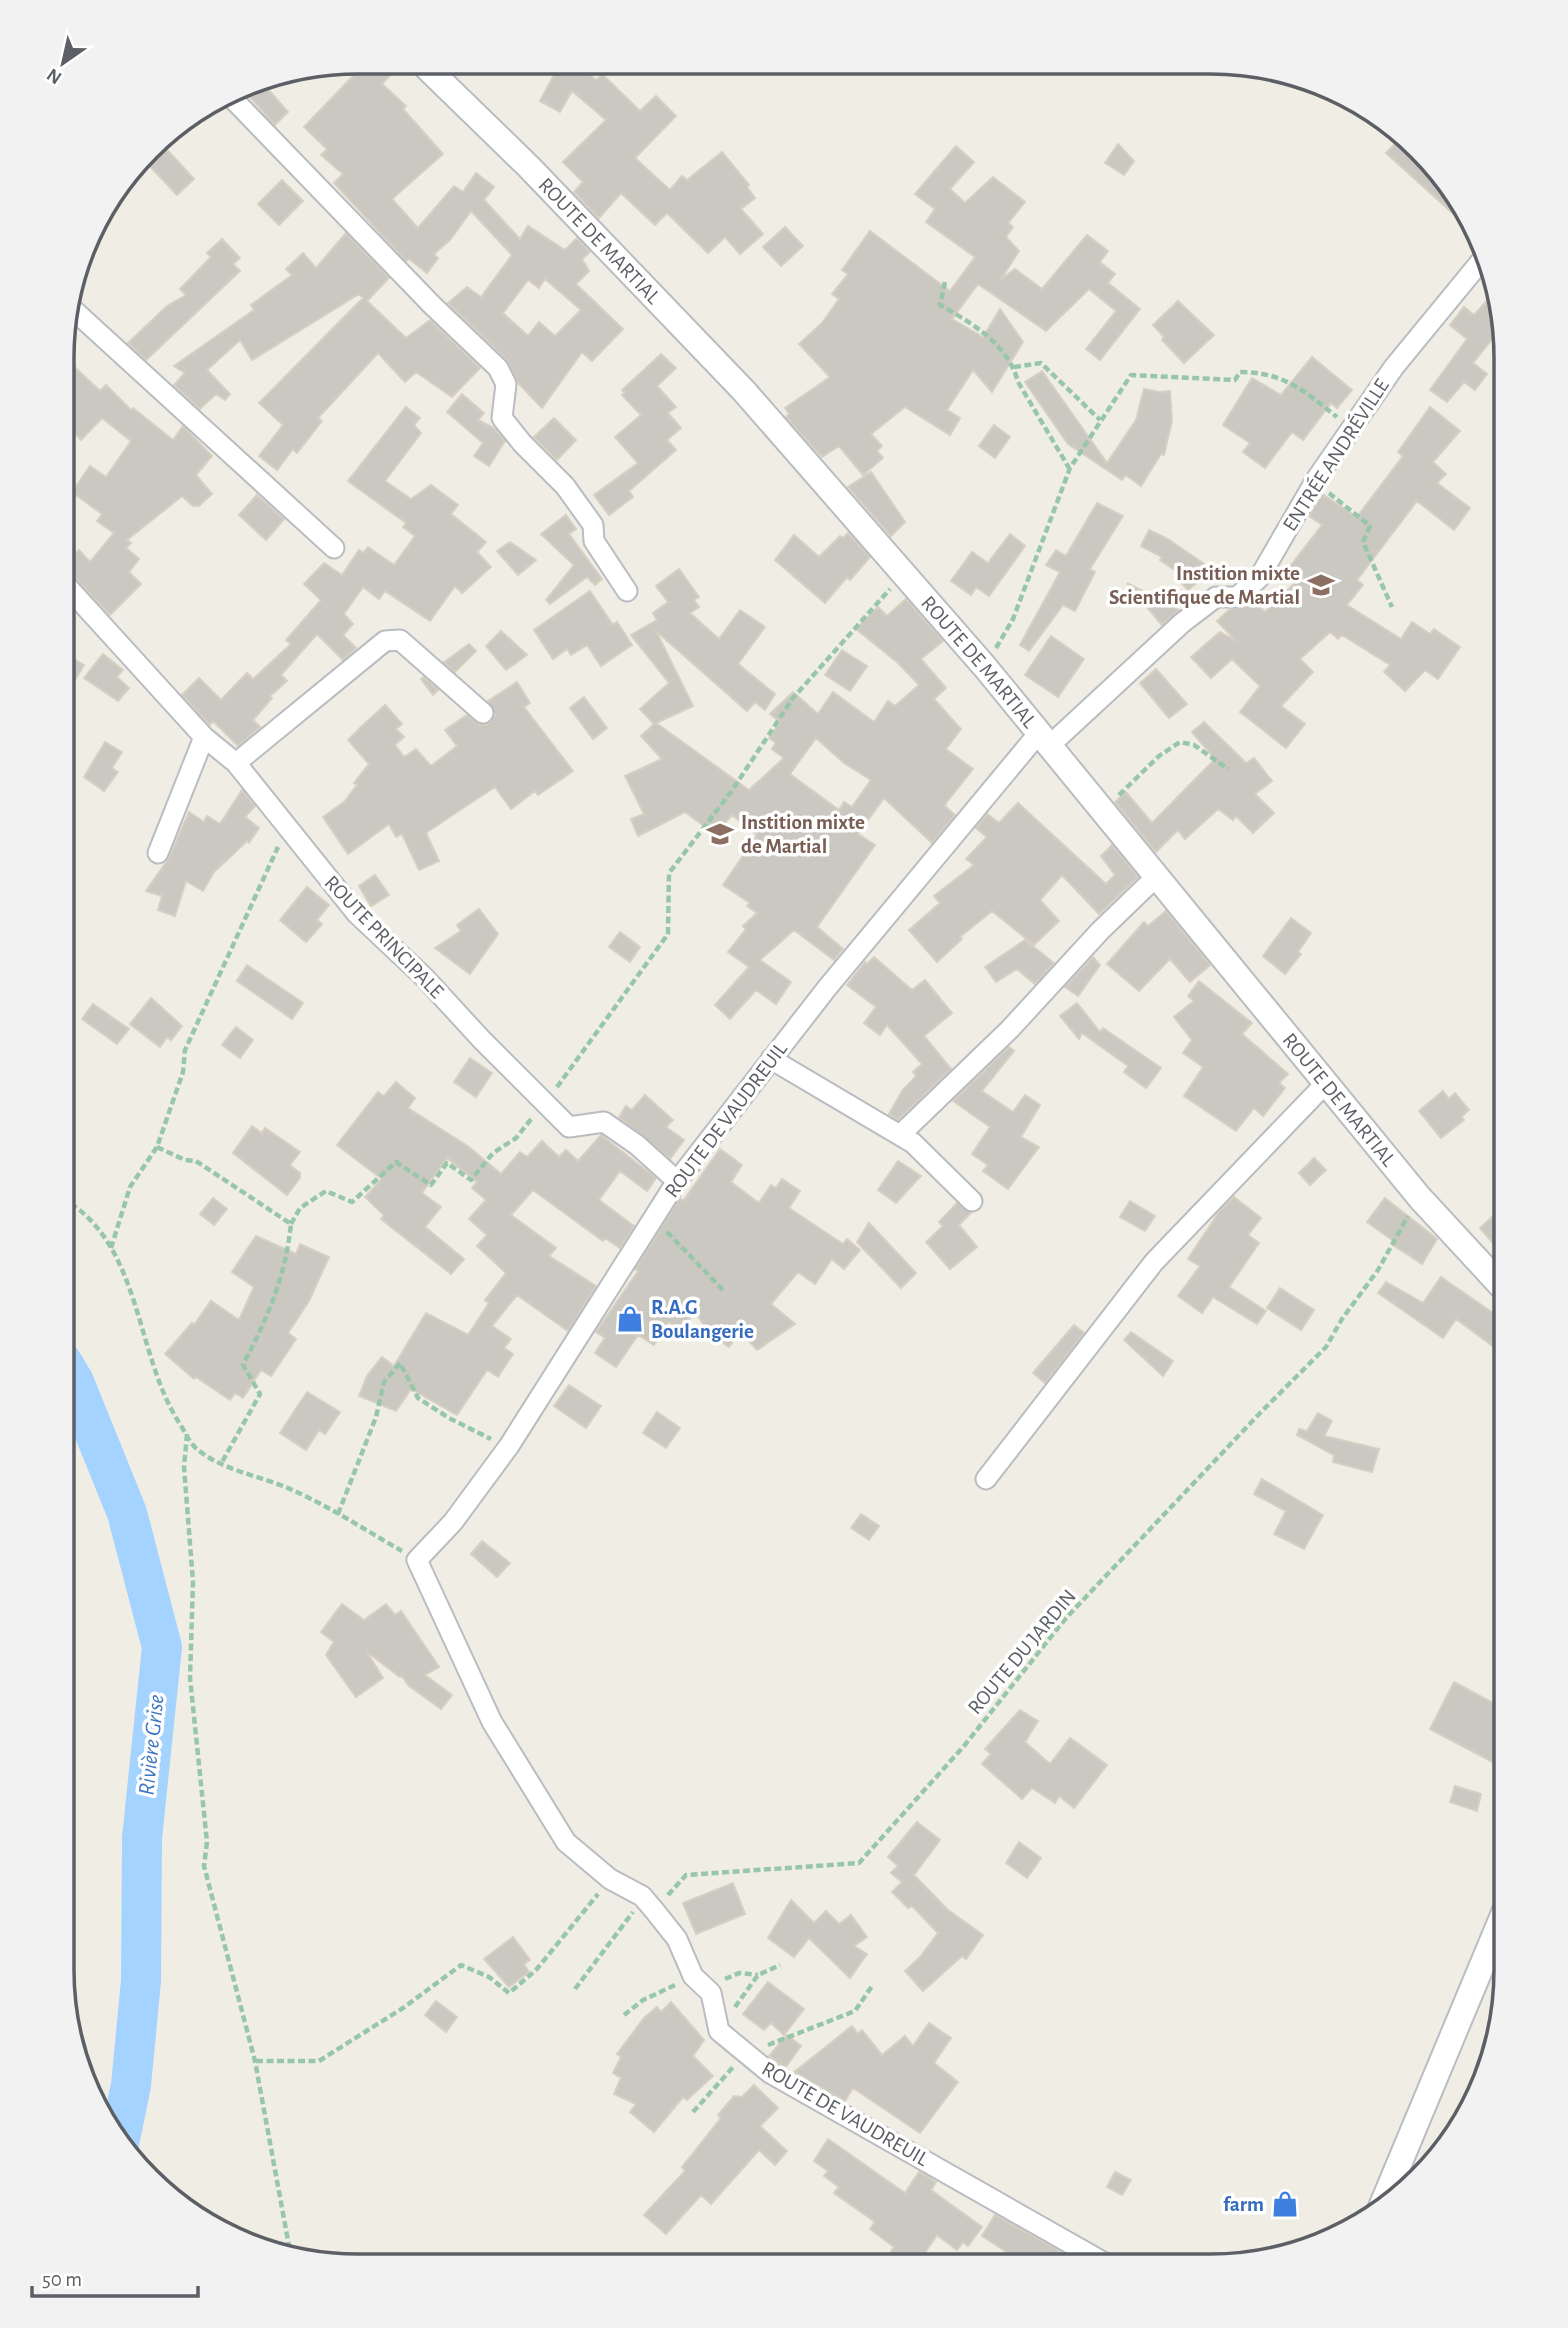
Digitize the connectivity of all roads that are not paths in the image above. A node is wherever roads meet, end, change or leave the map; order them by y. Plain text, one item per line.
1 (433, 74) edge
2 (235, 101) edge
3 (1478, 264) edge
4 (77, 314) edge
5 (334, 548) dead end
6 (627, 591) dead end
7 (74, 594) edge
8 (483, 713) dead end
9 (204, 737) junction
10 (1044, 740) junction
11 (236, 763) junction
12 (158, 853) dead end
13 (1157, 876) junction
14 (771, 1059) junction
15 (1326, 1083) junction
16 (900, 1135) junction
17 (677, 1181) junction
18 (972, 1201) dead end
19 (1494, 1278) edge
20 (986, 1479) dead end
21 (1494, 1938) edge
22 (1387, 2193) edge
23 (1089, 2254) edge

1 - 10 street, ROUTE DE MARTIAL
2 - 6 street
3 - 10 street, ENTRÉE ANDRÉVILLE
4 - 5 street
7 - 9 street, ROUTE PRINCIPALE
8 - 11 street
9 - 11 street, ROUTE PRINCIPALE
9 - 12 street
10 - 13 street, ROUTE DE MARTIAL
10 - 14 street, ROUTE DE VAUDREUIL
11 - 17 street, ROUTE PRINCIPALE
13 - 15 street, ROUTE DE MARTIAL
13 - 16 street
14 - 16 street
14 - 17 street, ROUTE DE VAUDREUIL
15 - 19 street, ROUTE DE MARTIAL
15 - 20 street
16 - 18 street
17 - 23 street, ROUTE DE VAUDREUIL
21 - 22 street

